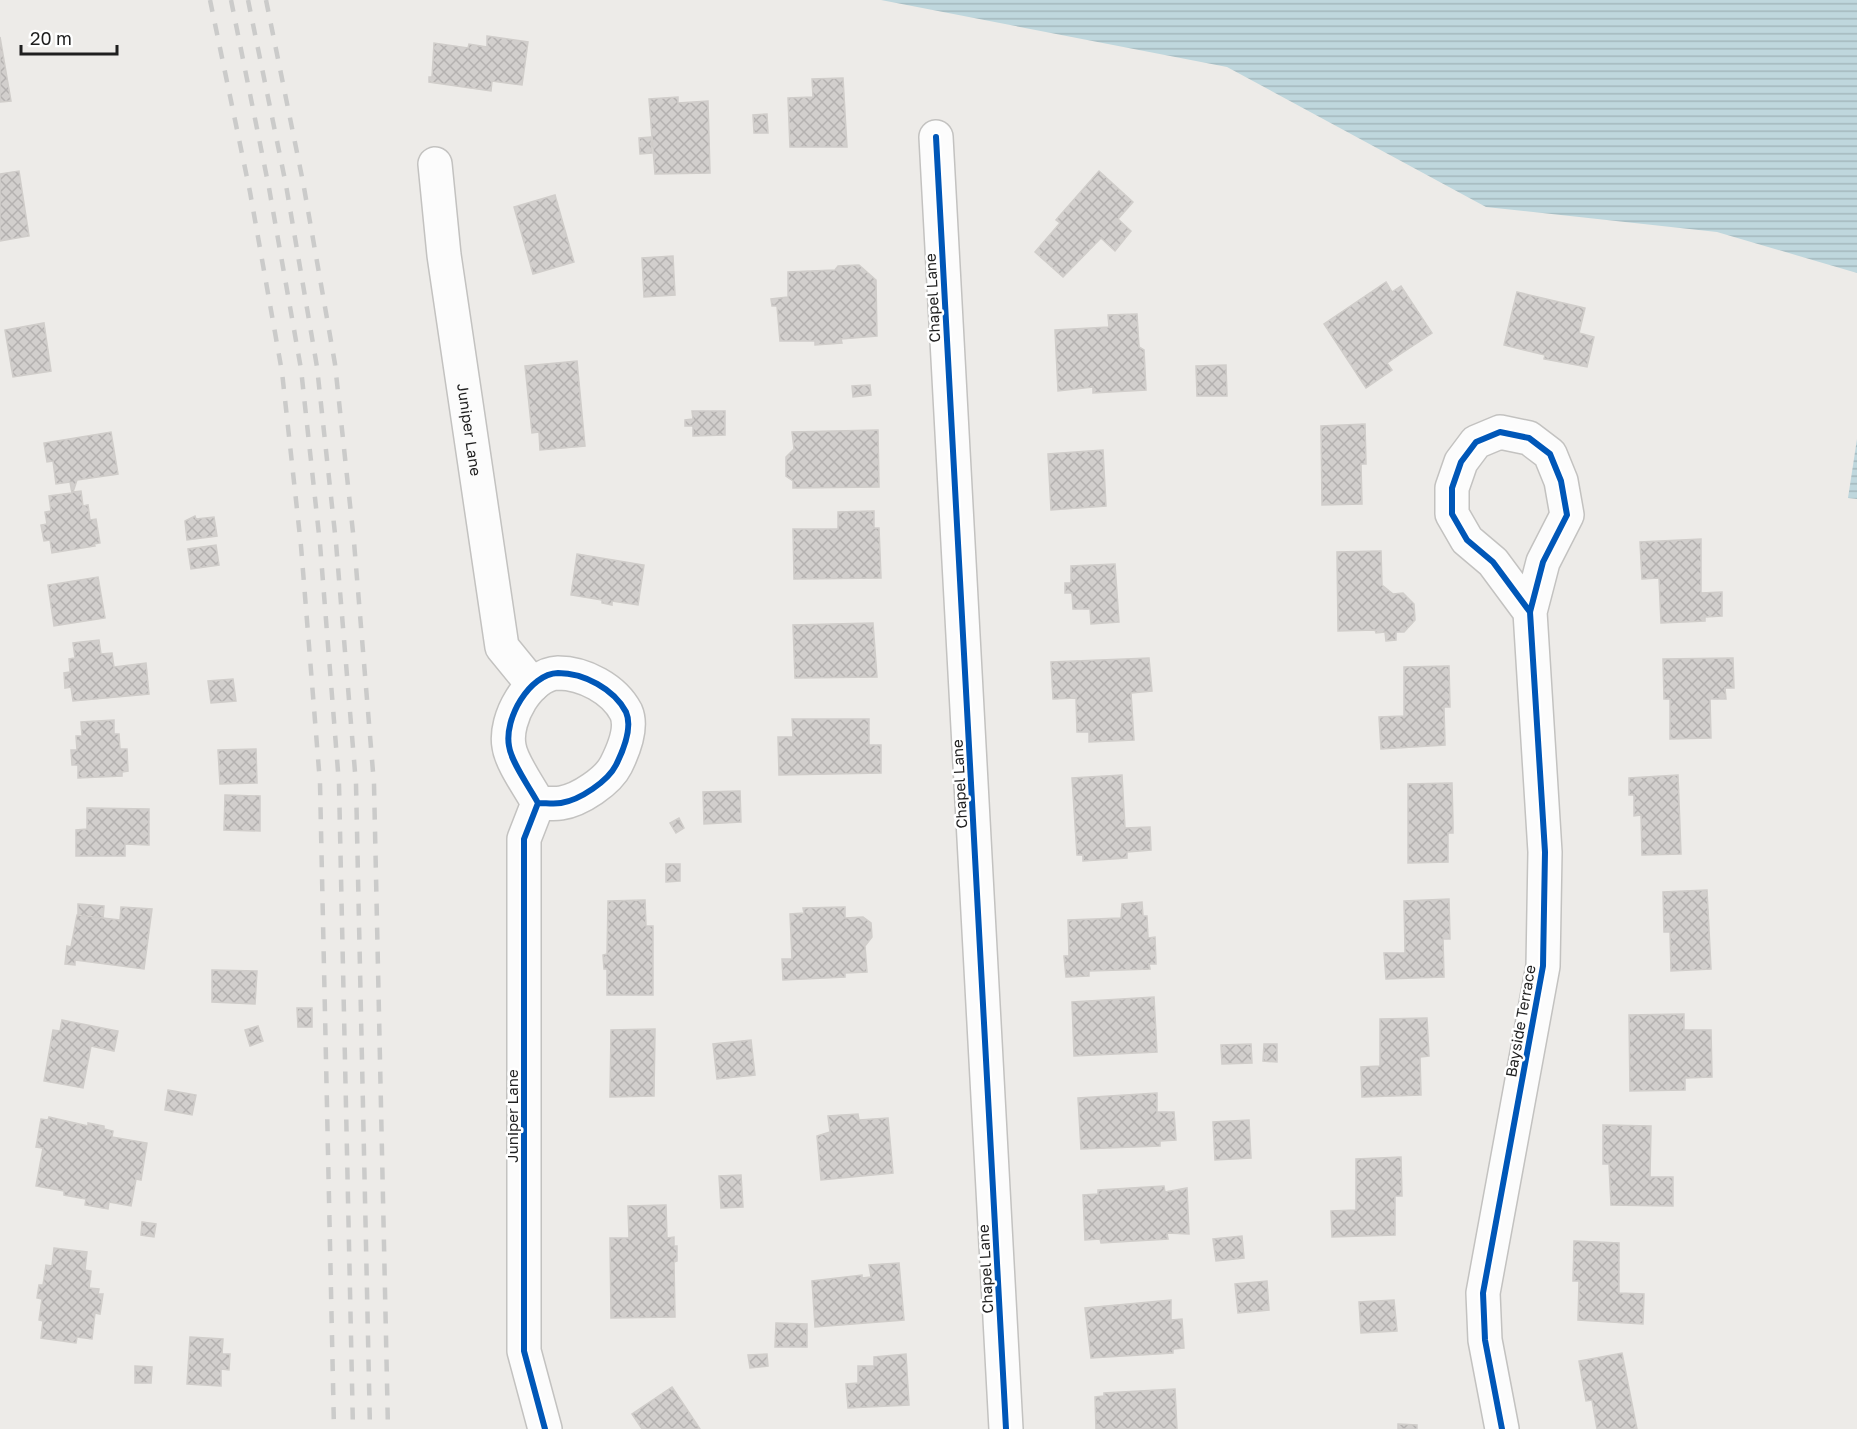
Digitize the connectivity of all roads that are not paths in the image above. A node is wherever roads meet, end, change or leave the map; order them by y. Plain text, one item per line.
1 (936, 137) dead end
2 (435, 164) dead end
3 (1530, 612) junction
4 (533, 685) junction
5 (538, 802) junction
6 (545, 1429) edge
7 (1006, 1429) edge
8 (1502, 1429) edge

1 - 7 street, Chapel Lane
2 - 4 street, Juniper Lane
3 - 3 street, Bayside Terrace
3 - 8 street, Bayside Terrace
4 - 5 street
4 - 5 street
5 - 6 street, Juniper Lane

